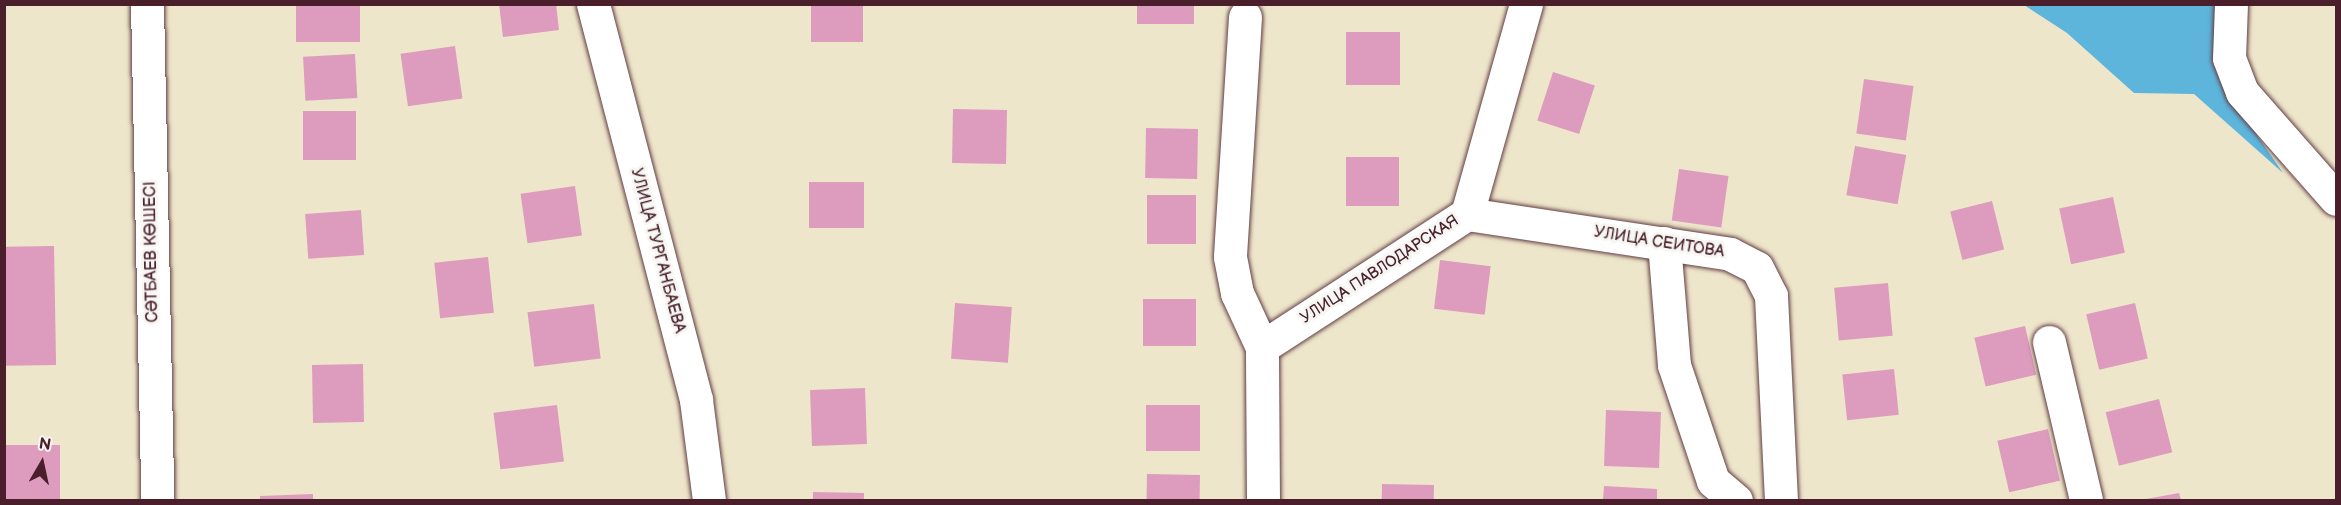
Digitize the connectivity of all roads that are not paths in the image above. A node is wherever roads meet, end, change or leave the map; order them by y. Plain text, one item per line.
1 (147, 4) edge
2 (593, 4) edge
3 (1526, 4) edge
4 (2230, 4) edge
5 (1245, 17) dead end
6 (2337, 199) edge
7 (1467, 214) junction
8 (1664, 243) junction
9 (2049, 342) dead end
10 (1262, 347) junction
11 (157, 501) edge
12 (709, 501) edge
13 (1263, 501) edge
14 (1736, 501) edge
15 (1781, 501) edge
16 (2086, 501) edge

1 - 11 street, СӘТБАЕВ КӨШЕСІ
2 - 12 street, УЛИЦА ТУРГАНБАЕВА
3 - 7 street, УЛИЦА ПАВЛОДАРСКАЯ
4 - 6 street
5 - 10 street
7 - 8 street, УЛИЦА СЕИТОВА
7 - 10 street, УЛИЦА ПАВЛОДАРСКАЯ
8 - 14 street
8 - 15 street, УЛИЦА СЕИТОВА
9 - 16 street
10 - 13 street

